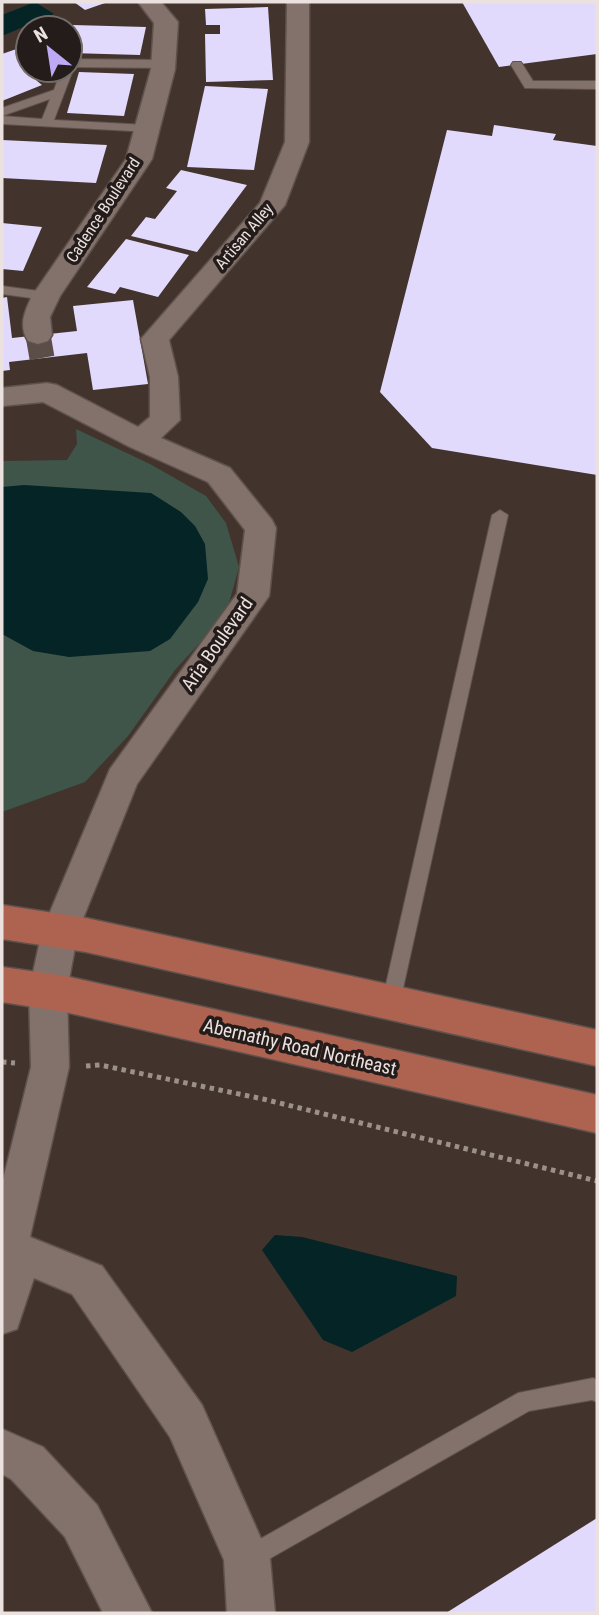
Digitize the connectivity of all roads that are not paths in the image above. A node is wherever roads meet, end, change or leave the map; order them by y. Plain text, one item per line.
1 (149, 2) edge
2 (298, 2) edge
3 (84, 63) edge
4 (163, 64) junction
5 (517, 65) dead end
6 (62, 84) edge
7 (597, 85) edge
8 (59, 92) junction
9 (2, 112) edge
10 (2, 120) edge
11 (47, 122) junction
12 (147, 129) junction
13 (2, 290) edge
14 (46, 296) junction
15 (38, 335) tunnel mouth
16 (2, 397) edge
17 (140, 440) junction
18 (500, 516) dead end
19 (2, 922) edge
20 (61, 931) junction
21 (2, 984) edge
22 (48, 991) junction
23 (391, 1002) junction
24 (597, 1048) edge
25 (597, 1114) edge
26 (6, 1236) edge
27 (2, 1314) edge
28 (597, 1391) edge
29 (2, 1451) edge
30 (247, 1559) junction
31 (128, 1613) edge
32 (250, 1613) edge

1 - 4 street, Cadence Boulevard
2 - 17 street, Artisan Alley
3 - 4 lane
4 - 12 street, Cadence Boulevard
5 - 7 lane
6 - 8 lane
8 - 9 lane
8 - 11 lane
10 - 11 lane
11 - 12 lane
12 - 14 street, Cadence Boulevard
13 - 14 lane
14 - 15 street, Cadence Boulevard
16 - 17 street, Aria Boulevard
17 - 20 street, Aria Boulevard
18 - 23 lane
19 - 20 main road
20 - 22 street, Aria Boulevard
20 - 23 main road
21 - 22 main road, Abernathy Road Northeast
22 - 25 main road, Abernathy Road Northeast
22 - 26 street, Aria Boulevard
23 - 24 main road
26 - 27 street
26 - 30 street
28 - 30 lane
29 - 31 street
30 - 32 street

